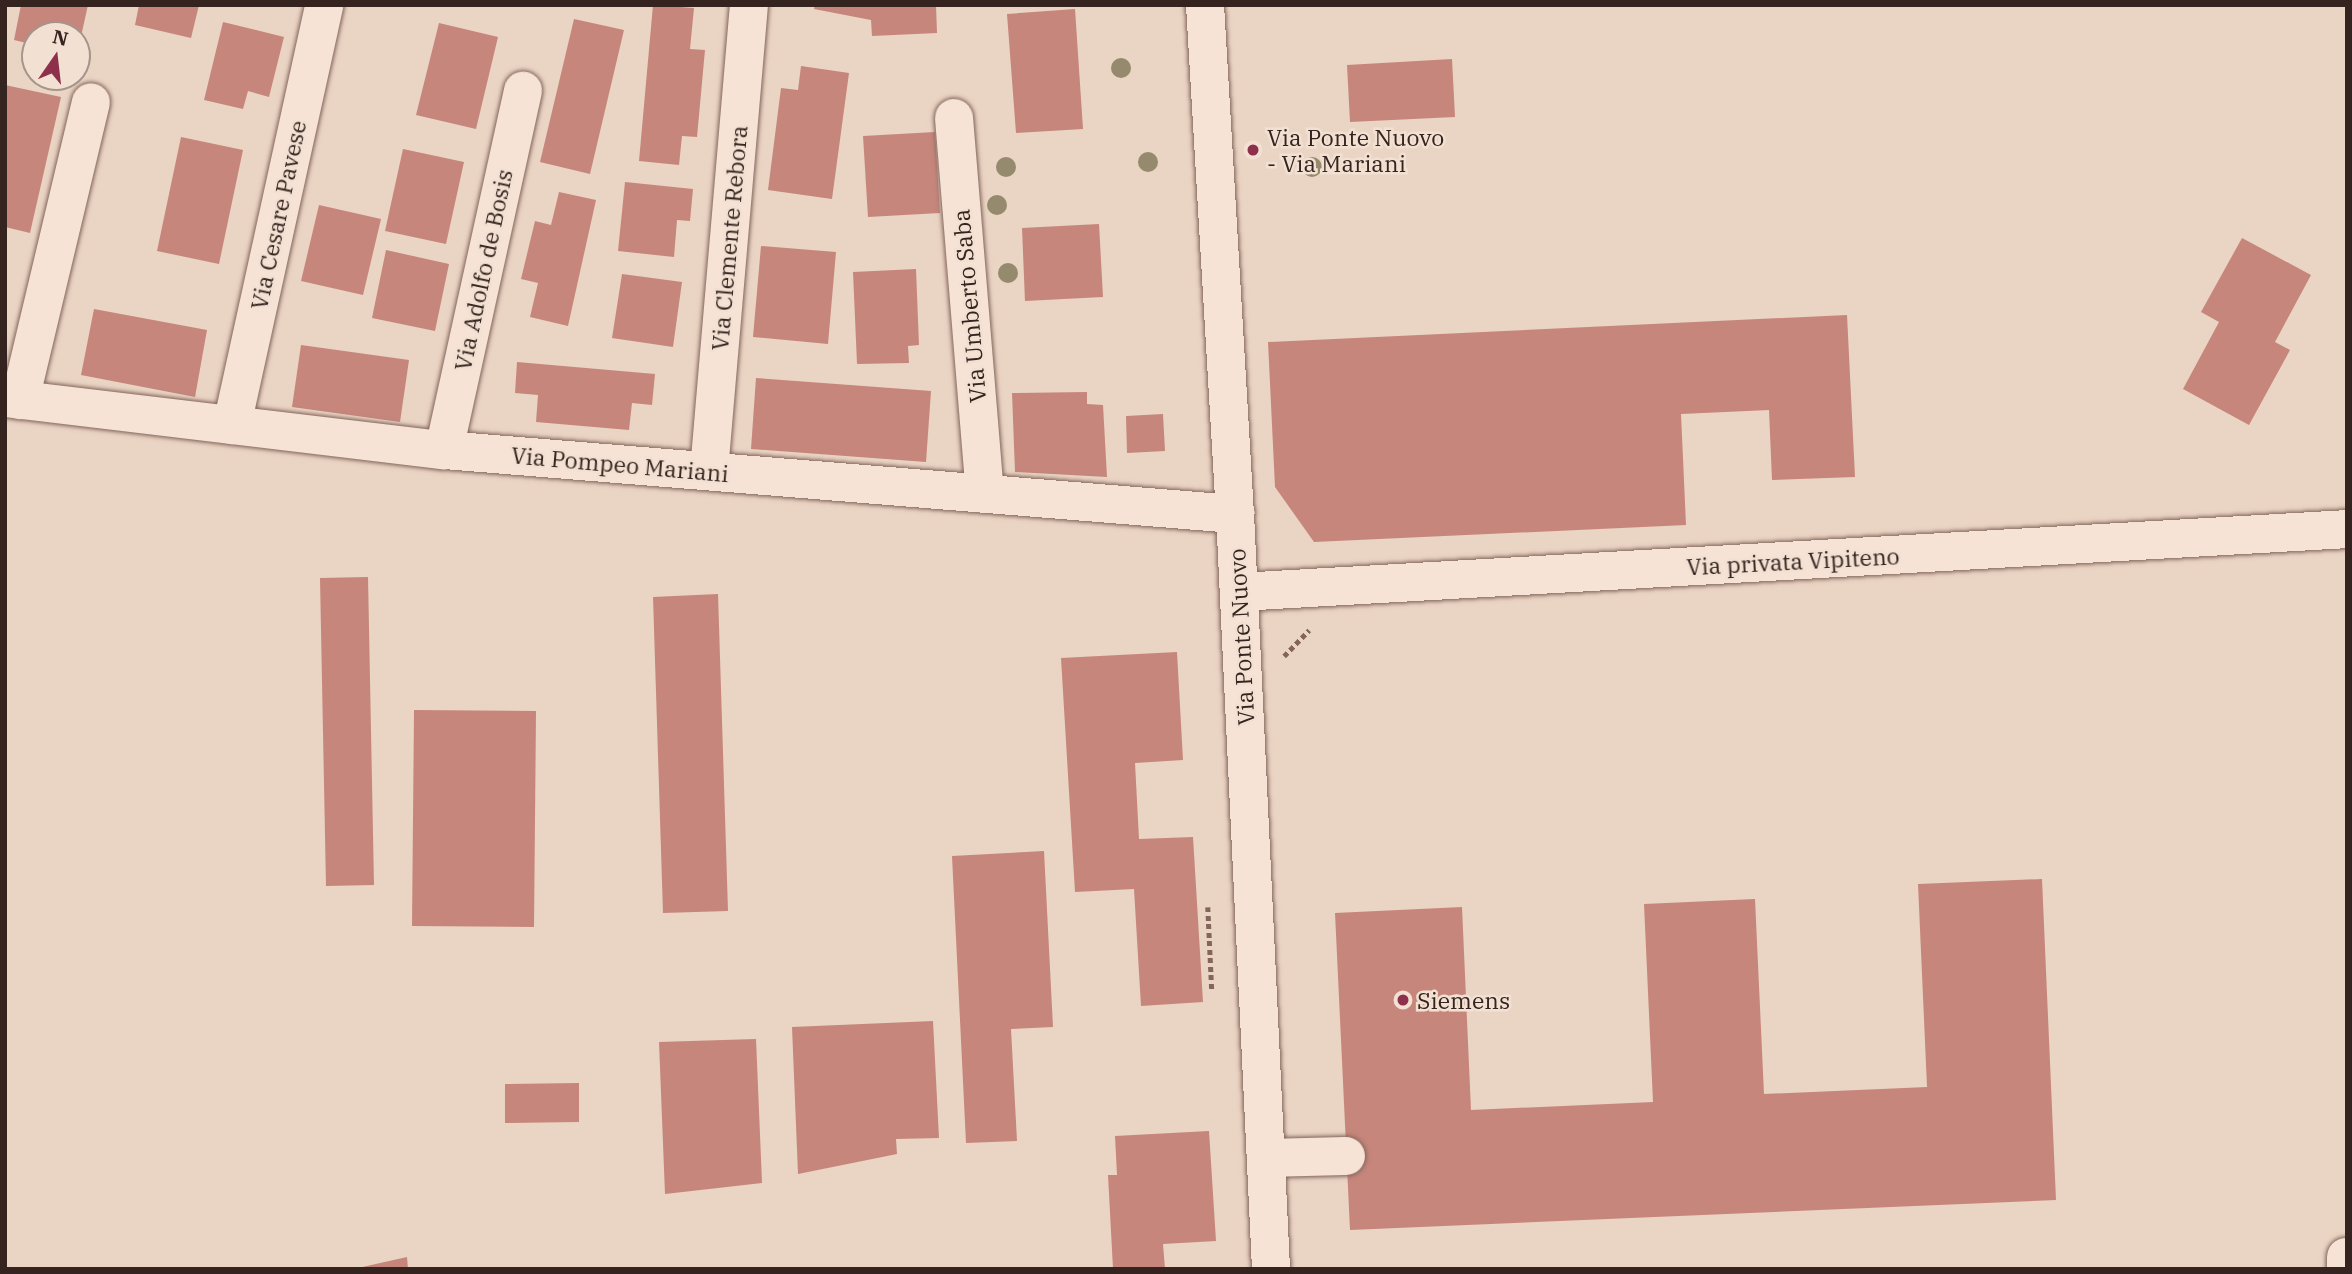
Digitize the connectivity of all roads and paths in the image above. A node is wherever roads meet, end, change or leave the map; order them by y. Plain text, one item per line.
1 (324, 5) edge
2 (749, 5) edge
3 (1205, 5) edge
4 (523, 91) dead end
5 (91, 102) dead end
6 (954, 118) dead end
7 (12, 399) edge
8 (232, 425) junction
9 (444, 450) junction
10 (709, 471) junction
11 (985, 494) junction
12 (1235, 514) junction
13 (2347, 529) edge
14 (1239, 592) junction
15 (1321, 628) dead end
16 (1279, 664) dead end
17 (1208, 907) dead end
18 (1212, 991) dead end
19 (1346, 1156) dead end
20 (1266, 1158) junction
21 (1271, 1269) edge

1 - 8 street, Via Cesare Pavese
2 - 10 street, Via Clemente Rebora
3 - 12 street, Via Ponte Nuovo
4 - 9 street, Via Adolfo de Bosis
5 - 7 street
6 - 11 street, Via Umberto Saba
7 - 8 street, Via Pompeo Mariani
8 - 9 street, Via Pompeo Mariani
9 - 10 street, Via Pompeo Mariani
10 - 11 street, Via Pompeo Mariani
11 - 12 street, Via Pompeo Mariani
12 - 14 street, Via Ponte Nuovo
13 - 14 street, Via privata Vipiteno
14 - 20 street, Via Ponte Nuovo
15 - 16 path
17 - 18 path
19 - 20 street
20 - 21 street, Via Ponte Nuovo

